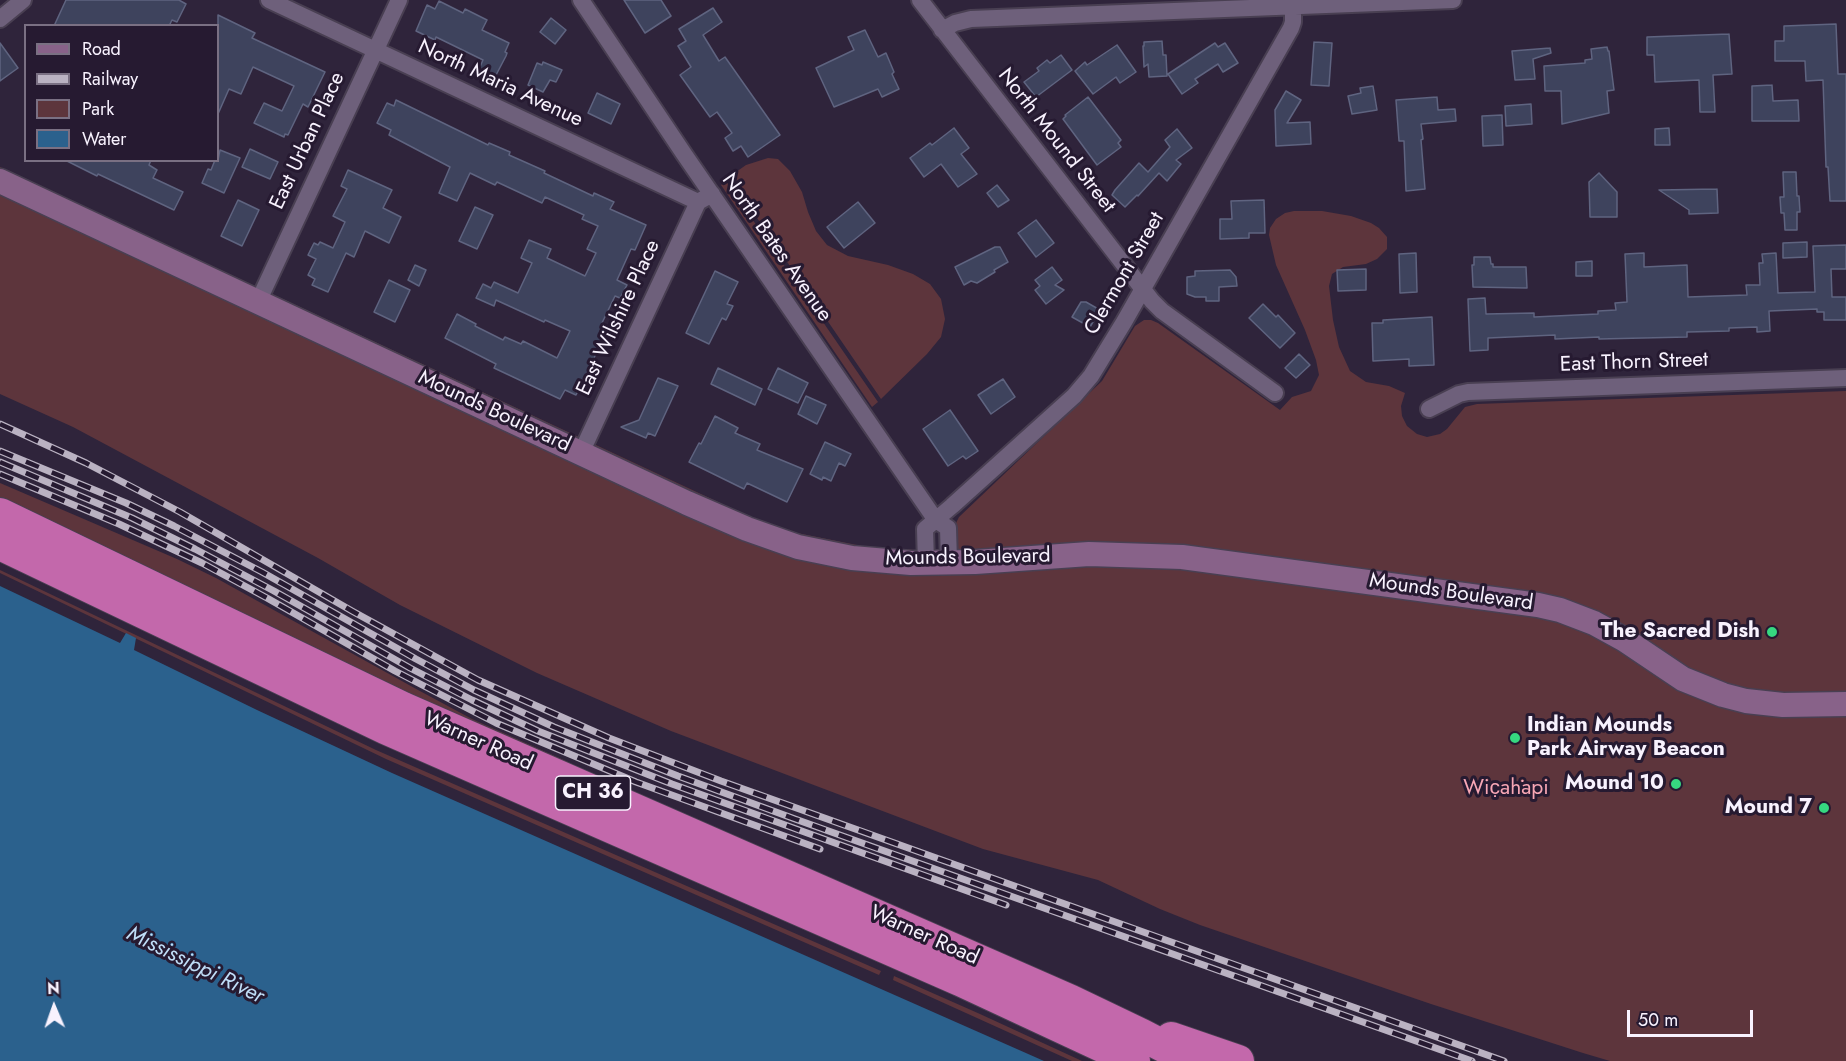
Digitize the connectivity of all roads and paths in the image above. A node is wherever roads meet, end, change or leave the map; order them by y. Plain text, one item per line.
1 (23, 0) edge
2 (269, 0) edge
3 (399, 0) edge
4 (581, 0) edge
5 (920, 0) edge
6 (1453, 0) edge
7 (1293, 6) junction
8 (0, 19) edge
9 (942, 30) junction
10 (376, 50) junction
11 (0, 181) edge
12 (705, 198) junction
13 (1142, 290) junction
14 (258, 302) junction
15 (1846, 378) edge
16 (1275, 393) dead end
17 (1428, 409) dead end
18 (581, 453) junction
19 (0, 514) edge
20 (936, 520) junction
21 (0, 544) edge
22 (937, 563) junction
23 (1846, 704) edge
24 (1071, 1001) junction
25 (1134, 1061) edge
26 (1192, 1061) edge
27 (1238, 1061) edge

1 - 8 street
2 - 10 street, North Maria Avenue
3 - 10 street, East Urban Place
4 - 12 street, North Bates Avenue
5 - 9 street, North Mound Street
6 - 7 street
7 - 9 street
7 - 13 street, Clermont Street
9 - 13 street, North Mound Street
10 - 12 street, North Maria Avenue
10 - 14 street, East Urban Place
11 - 14 street, Mounds Boulevard
12 - 18 street, East Wilshire Place
12 - 20 street, North Bates Avenue
13 - 16 street, North Mound Street
13 - 20 street, Clermont Street
14 - 18 street, Mounds Boulevard
15 - 17 street, East Thorn Street
18 - 22 street, Mounds Boulevard
19 - 24 highway, Warner Road / CH 36
20 - 22 street, Clermont Street
20 - 22 street
21 - 25 highway, Warner Road / CH 36
22 - 23 street, Mounds Boulevard
24 - 26 highway, Warner Road / CH 36
24 - 27 highway

